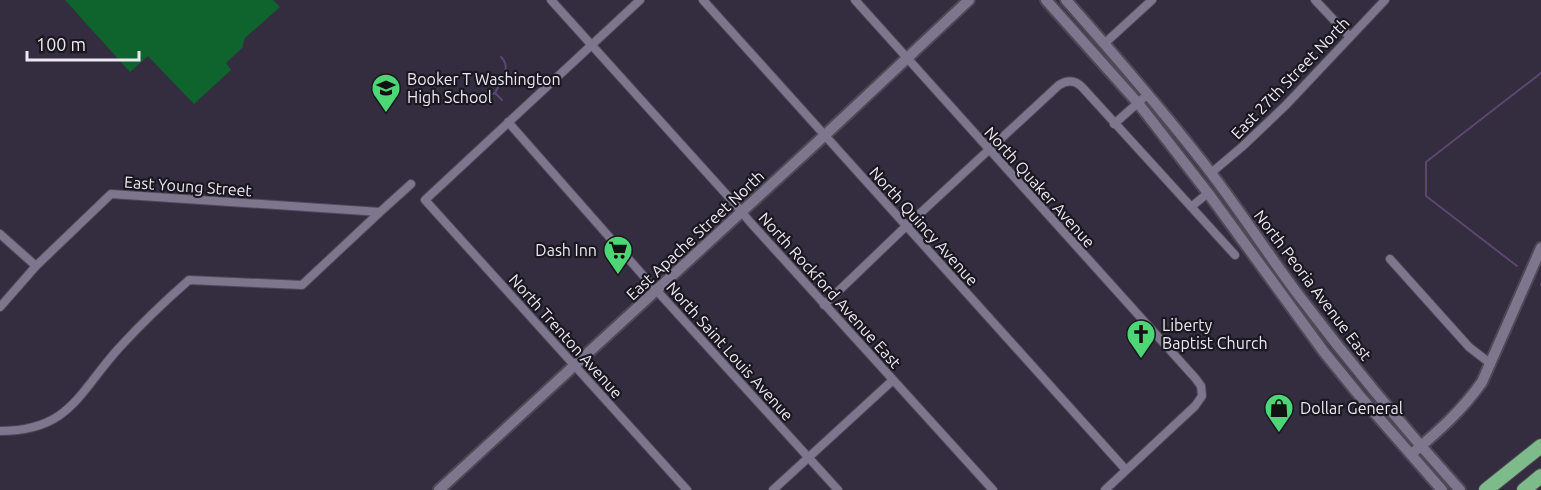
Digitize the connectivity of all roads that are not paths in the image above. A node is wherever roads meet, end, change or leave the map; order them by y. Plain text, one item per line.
1 (551, 0) edge
2 (640, 0) edge
3 (703, 0) edge
4 (855, 0) edge
5 (969, 0) edge
6 (1046, 0) edge
7 (1066, 0) edge
8 (1152, 0) edge
9 (1315, 0) edge
10 (1385, 0) edge
11 (1350, 36) junction
12 (1105, 43) junction
13 (591, 44) junction
14 (907, 57) junction
15 (1148, 94) junction
16 (1138, 104) junction
17 (508, 122) junction
18 (1114, 124) junction
19 (824, 136) junction
20 (989, 150) junction
21 (1211, 173) junction
22 (411, 184) dead end
23 (1208, 193) junction
24 (1191, 207) junction
25 (380, 212) junction
26 (741, 212) junction
27 (906, 226) junction
28 (0, 234) edge
29 (1541, 248) edge
30 (1234, 255) dead end
31 (1390, 260) dead end
32 (36, 266) junction
33 (656, 290) junction
34 (824, 304) junction
35 (0, 307) edge
36 (1491, 364) junction
37 (574, 366) junction
38 (894, 380) junction
39 (0, 431) edge
40 (1420, 446) junction
41 (1541, 446) edge
42 (1410, 455) junction
43 (808, 457) junction
44 (1126, 470) junction
45 (1541, 476) edge
46 (440, 490) edge
47 (687, 490) edge
48 (773, 490) edge
49 (838, 490) edge
50 (993, 490) edge
51 (1105, 490) edge
52 (1442, 490) edge
53 (1460, 490) edge
54 (1486, 490) edge
55 (1524, 490) edge

1 - 13 street, North Rockford Avenue East
2 - 13 street
3 - 19 street, North Quincy Avenue
4 - 14 street, North Quaker Avenue
5 - 14 main road, East Apache Street North
6 - 16 main road, North Peoria Avenue East
7 - 12 main road, North Peoria Avenue East
8 - 12 street
9 - 11 street
10 - 11 street, East 27th Street North
11 - 21 street, East 27th Street North
12 - 15 main road, North Peoria Avenue East
13 - 17 street
13 - 26 street, North Rockford Avenue East
14 - 19 main road, East Apache Street North
14 - 20 street, North Quaker Avenue
15 - 16 street
15 - 21 main road, North Peoria Avenue East
16 - 18 street
16 - 23 main road, North Peoria Avenue East
17 - 33 street, North Saint Louis Avenue
17 - 37 street, North Trenton Avenue
18 - 20 street
18 - 24 street
19 - 26 main road, East Apache Street North
19 - 27 street, North Quincy Avenue
20 - 27 street
20 - 44 street, North Quaker Avenue
21 - 40 main road, North Peoria Avenue East
22 - 25 street
23 - 24 street
23 - 42 main road, North Peoria Avenue East
24 - 30 street
25 - 32 street, East Young Street
25 - 39 street
26 - 33 main road, East Apache Street North
26 - 34 street, North Rockford Avenue East
27 - 34 street
27 - 44 street, North Quincy Avenue
28 - 32 street
29 - 36 main road
31 - 36 street
32 - 35 street, East Young Street
33 - 37 main road, East Apache Street North
33 - 43 street, North Saint Louis Avenue
34 - 38 street, North Rockford Avenue East
36 - 40 main road
37 - 46 main road, East Apache Street North
37 - 47 street, North Trenton Avenue
38 - 43 street
38 - 50 street, North Rockford Avenue East
40 - 42 main road
40 - 53 main road, North Peoria Avenue East
41 - 54 highway
42 - 52 main road, North Peoria Avenue East
43 - 48 street
43 - 49 street, North Saint Louis Avenue
44 - 51 street
45 - 55 highway

